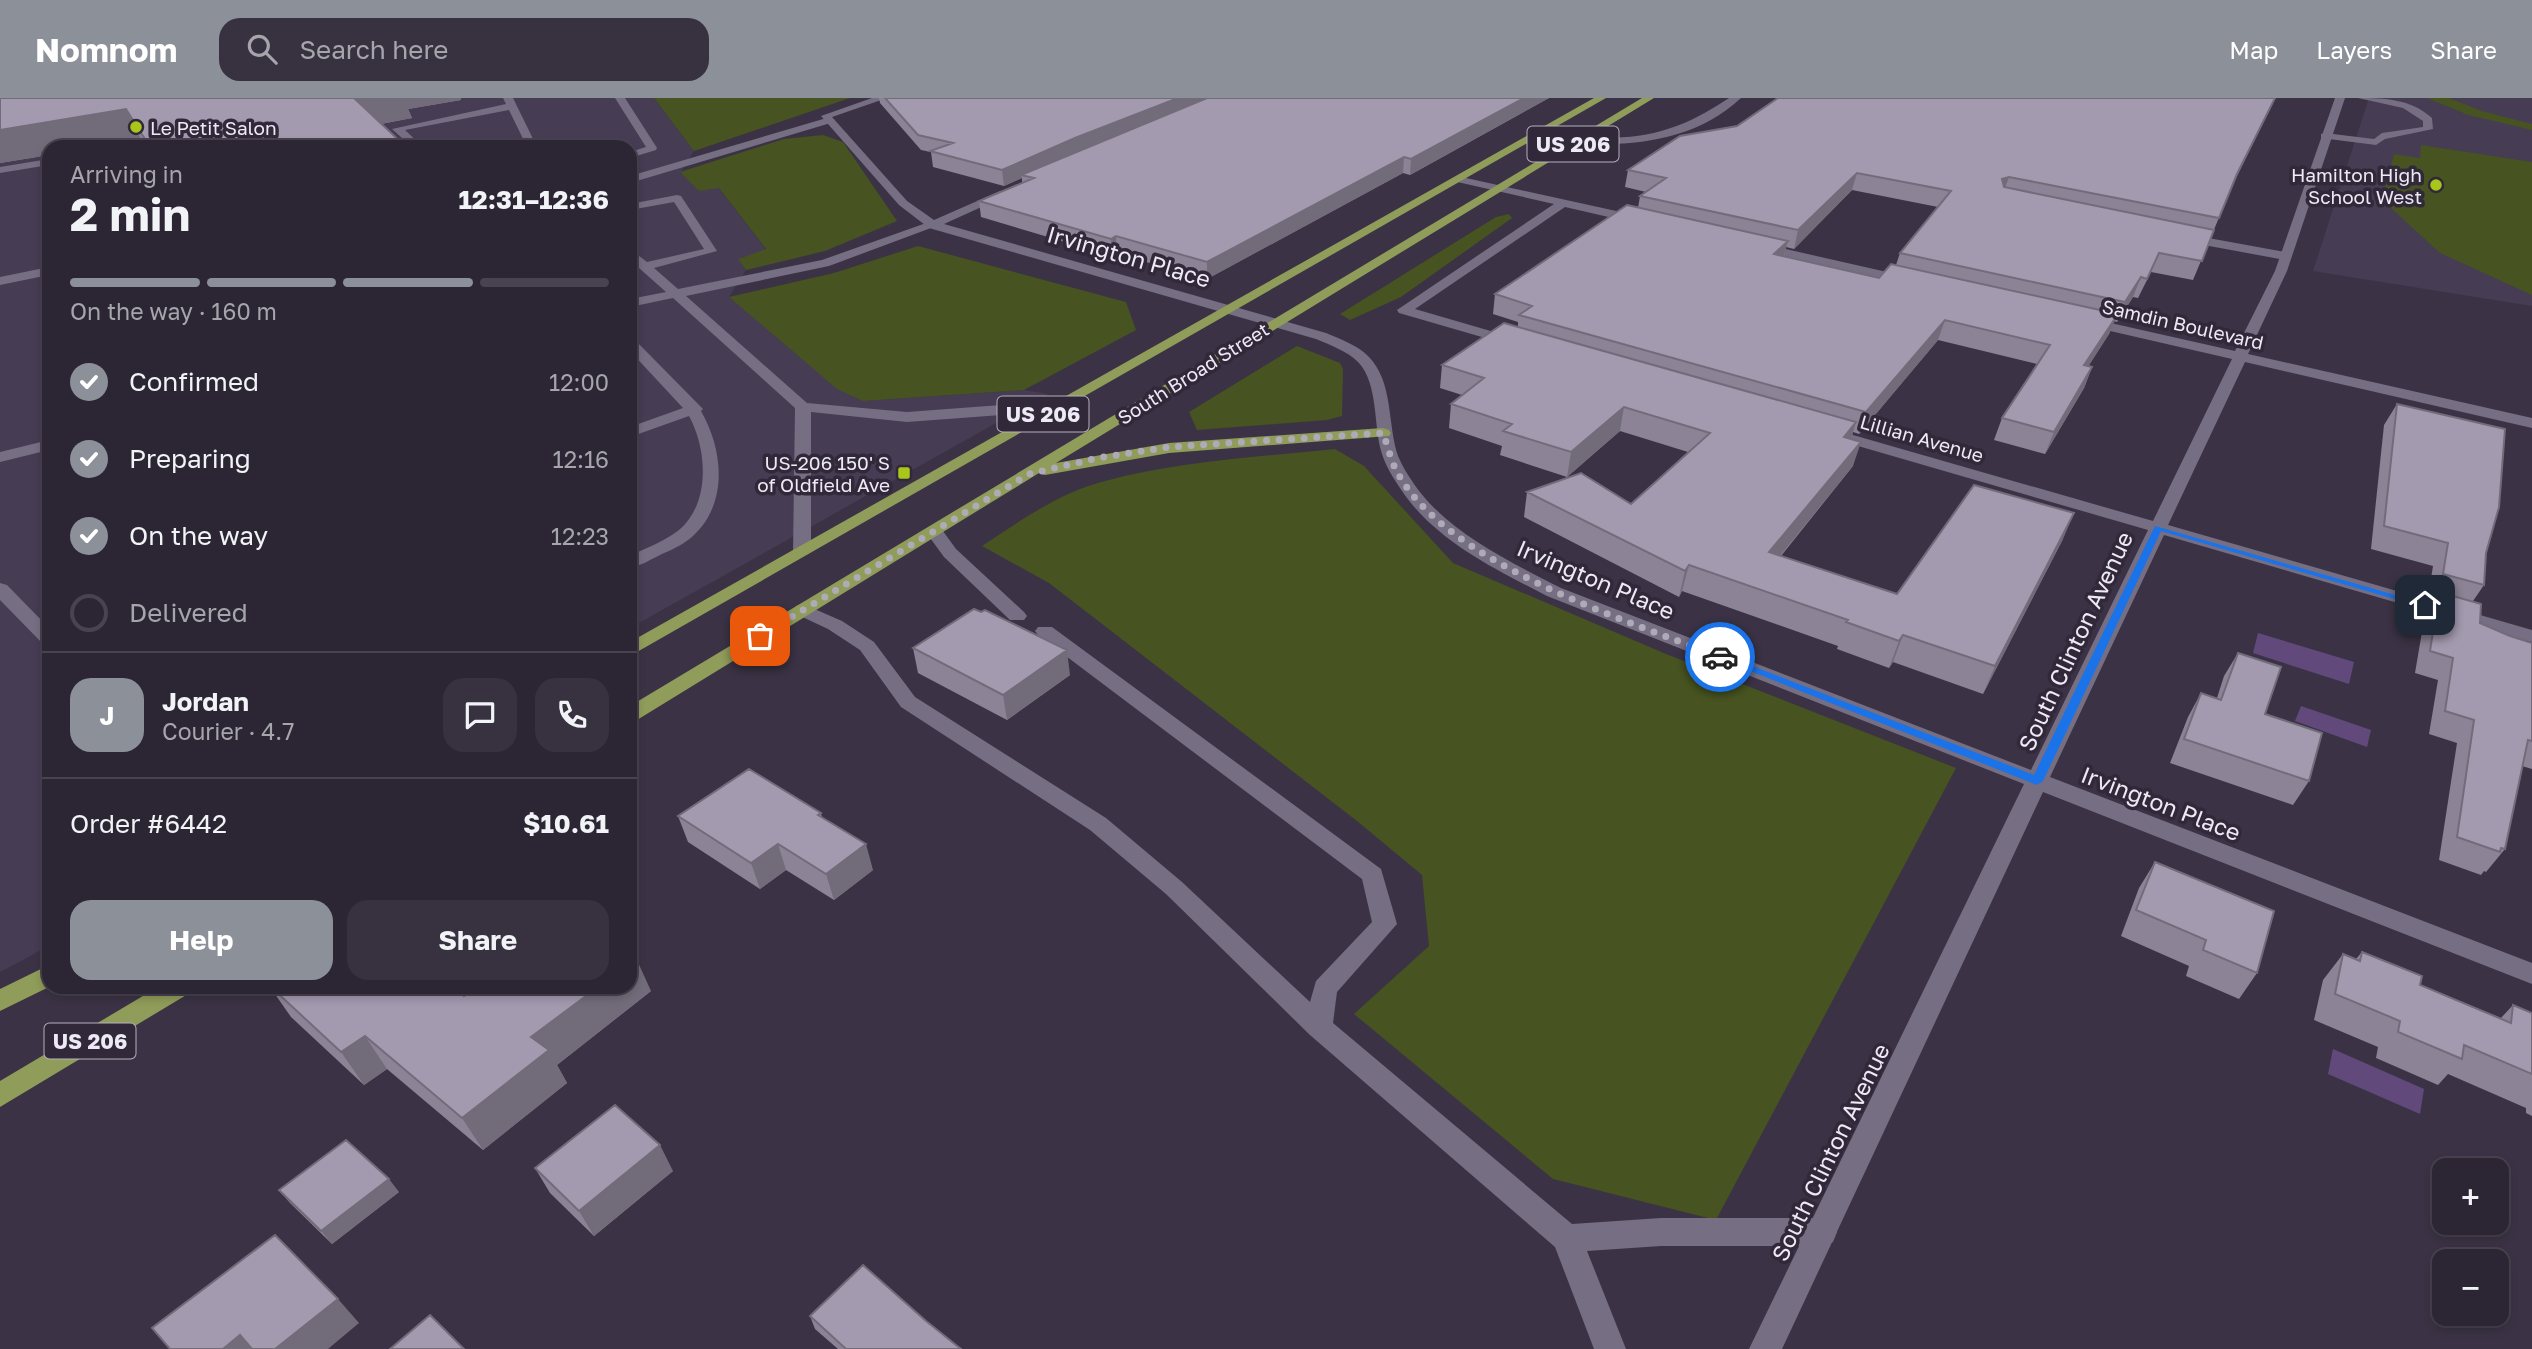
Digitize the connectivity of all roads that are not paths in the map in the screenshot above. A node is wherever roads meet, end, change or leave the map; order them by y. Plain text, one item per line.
1 (620, 98) edge
2 (882, 98) edge
3 (1601, 98) edge
4 (1649, 98) edge
5 (1737, 98) edge
6 (2340, 98) edge
7 (2363, 98) edge
8 (510, 102) edge
9 (828, 118) junction
10 (2325, 136) junction
11 (410, 140) edge
12 (529, 140) edge
13 (1580, 140) junction
14 (637, 153) edge
15 (42, 163) edge
16 (0, 170) edge
17 (637, 178) edge
18 (1457, 179) junction
19 (1019, 186) edge
20 (1497, 188) junction
21 (1563, 203) junction
22 (637, 206) edge
23 (1658, 224) edge
24 (933, 225) junction
25 (2173, 236) edge
26 (1739, 243) edge
27 (2286, 256) junction
28 (637, 259) edge
29 (646, 266) junction
30 (42, 272) edge
31 (0, 281) edge
32 (1928, 286) edge
33 (676, 292) junction
34 (637, 301) edge
35 (1226, 309) junction
36 (2064, 317) edge
37 (1274, 324) junction
38 (1523, 344) edge
39 (637, 350) edge
40 (2240, 356) junction
41 (1057, 406) junction
42 (803, 407) junction
43 (695, 409) junction
44 (2532, 423) edge
45 (1814, 428) edge
46 (637, 430) edge
47 (1383, 433) junction
48 (42, 447) edge
49 (0, 457) edge
50 (1029, 474) junction
51 (2158, 528) junction
52 (934, 531) junction
53 (802, 552) junction
54 (637, 559) edge
55 (0, 589) edge
56 (803, 610) junction
57 (1017, 616) dead end
58 (42, 629) edge
59 (1045, 631) dead end
60 (2532, 636) edge
61 (637, 646) edge
62 (637, 711) edge
63 (2037, 781) junction
64 (2532, 974) edge
65 (42, 979) edge
66 (167, 994) edge
67 (0, 1001) edge
68 (1319, 1027) junction
69 (0, 1095) edge
70 (1822, 1232) junction
71 (1567, 1238) junction
72 (1610, 1349) edge
73 (1765, 1349) edge

1 - 14 street
2 - 9 street
3 - 18 main road, South Broad Street / US 206
4 - 13 main road, South Broad Street / US 206
5 - 13 street
6 - 10 street, South Clinton Avenue
7 - 10 street
8 - 11 street
8 - 12 street
9 - 17 street
9 - 24 street
10 - 27 street, South Clinton Avenue
13 - 20 main road, South Broad Street / US 206
15 - 16 street
18 - 20 street
18 - 35 main road, South Broad Street / US 206
19 - 24 street
20 - 21 street
20 - 37 main road, South Broad Street / US 206
21 - 23 street
21 - 38 street
22 - 29 street
24 - 33 street
24 - 35 street, Irvington Place
25 - 27 street
26 - 32 street
27 - 40 street, South Clinton Avenue
28 - 29 street
29 - 33 street
30 - 31 street
33 - 34 street
33 - 42 street
35 - 37 street, Irvington Place
35 - 41 main road, South Broad Street / US 206
36 - 40 street, Samdin Boulevard
37 - 47 street, Irvington Place
37 - 50 main road, South Broad Street / US 206
39 - 43 street
40 - 44 street, Samdin Boulevard
40 - 51 street, South Clinton Avenue
41 - 42 street
41 - 53 main road, South Broad Street / US 206
42 - 53 street
43 - 46 street
43 - 54 street
45 - 51 street, Lillian Avenue
47 - 50 main road
47 - 63 street, Irvington Place
48 - 49 street
50 - 52 main road, South Broad Street / US 206
51 - 60 street, Lillian Avenue
51 - 63 street, South Clinton Avenue
52 - 56 main road, South Broad Street / US 206
52 - 57 street
53 - 61 main road, South Broad Street / US 206
55 - 58 street
56 - 62 main road, South Broad Street / US 206
56 - 68 street
59 - 68 street
63 - 64 street, Irvington Place
63 - 70 street, South Clinton Avenue
65 - 67 main road
66 - 69 main road, US 206
68 - 71 street
70 - 71 street
70 - 73 street, South Clinton Avenue
71 - 72 street

